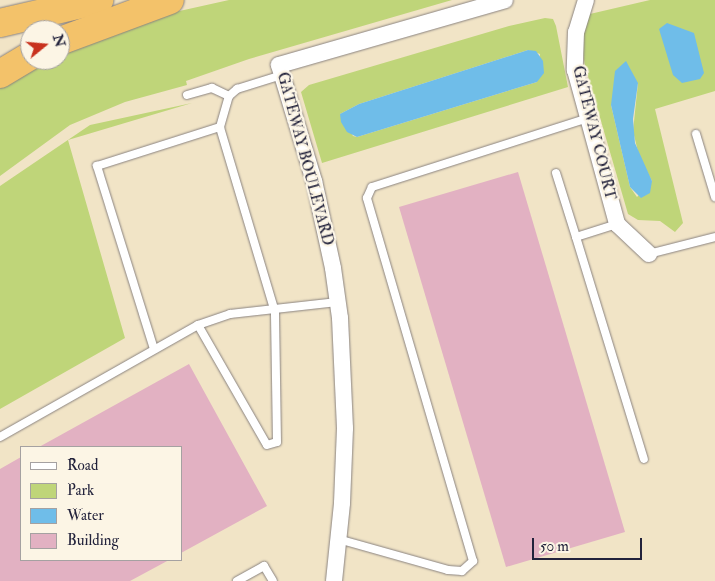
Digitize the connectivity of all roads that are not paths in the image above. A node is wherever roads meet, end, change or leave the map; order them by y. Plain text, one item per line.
1 (99, 0) edge
2 (170, 0) edge
3 (505, 0) edge
4 (586, 0) edge
5 (0, 23) edge
6 (70, 37) edge
7 (20, 62) edge
8 (281, 70) junction
9 (0, 74) edge
10 (187, 95) dead end
11 (230, 96) junction
12 (588, 118) junction
13 (220, 127) junction
14 (696, 134) dead end
15 (556, 173) dead end
16 (715, 197) edge
17 (617, 224) junction
18 (576, 237) junction
19 (715, 237) edge
20 (648, 254) joint
21 (337, 302) junction
22 (275, 312) junction
23 (198, 324) junction
24 (154, 349) junction
25 (0, 436) edge
26 (644, 459) dead end
27 (338, 539) junction
28 (237, 581) edge
29 (273, 581) edge
30 (334, 581) edge

1 - 5 highway
2 - 6 highway
3 - 8 street
4 - 12 street, GATEWAY COURT
7 - 9 highway
8 - 11 lane
8 - 21 street, GATEWAY BOULEVARD
10 - 11 lane
11 - 13 lane
12 - 17 street, GATEWAY COURT
12 - 27 lane
13 - 22 lane
13 - 24 lane
14 - 16 lane
15 - 18 lane
17 - 18 lane
17 - 20 street
18 - 26 lane
19 - 20 lane
21 - 22 lane
21 - 27 street, GATEWAY BOULEVARD
22 - 23 lane
22 - 23 lane
23 - 24 lane
24 - 25 lane
27 - 30 street, GATEWAY BOULEVARD
28 - 29 lane

